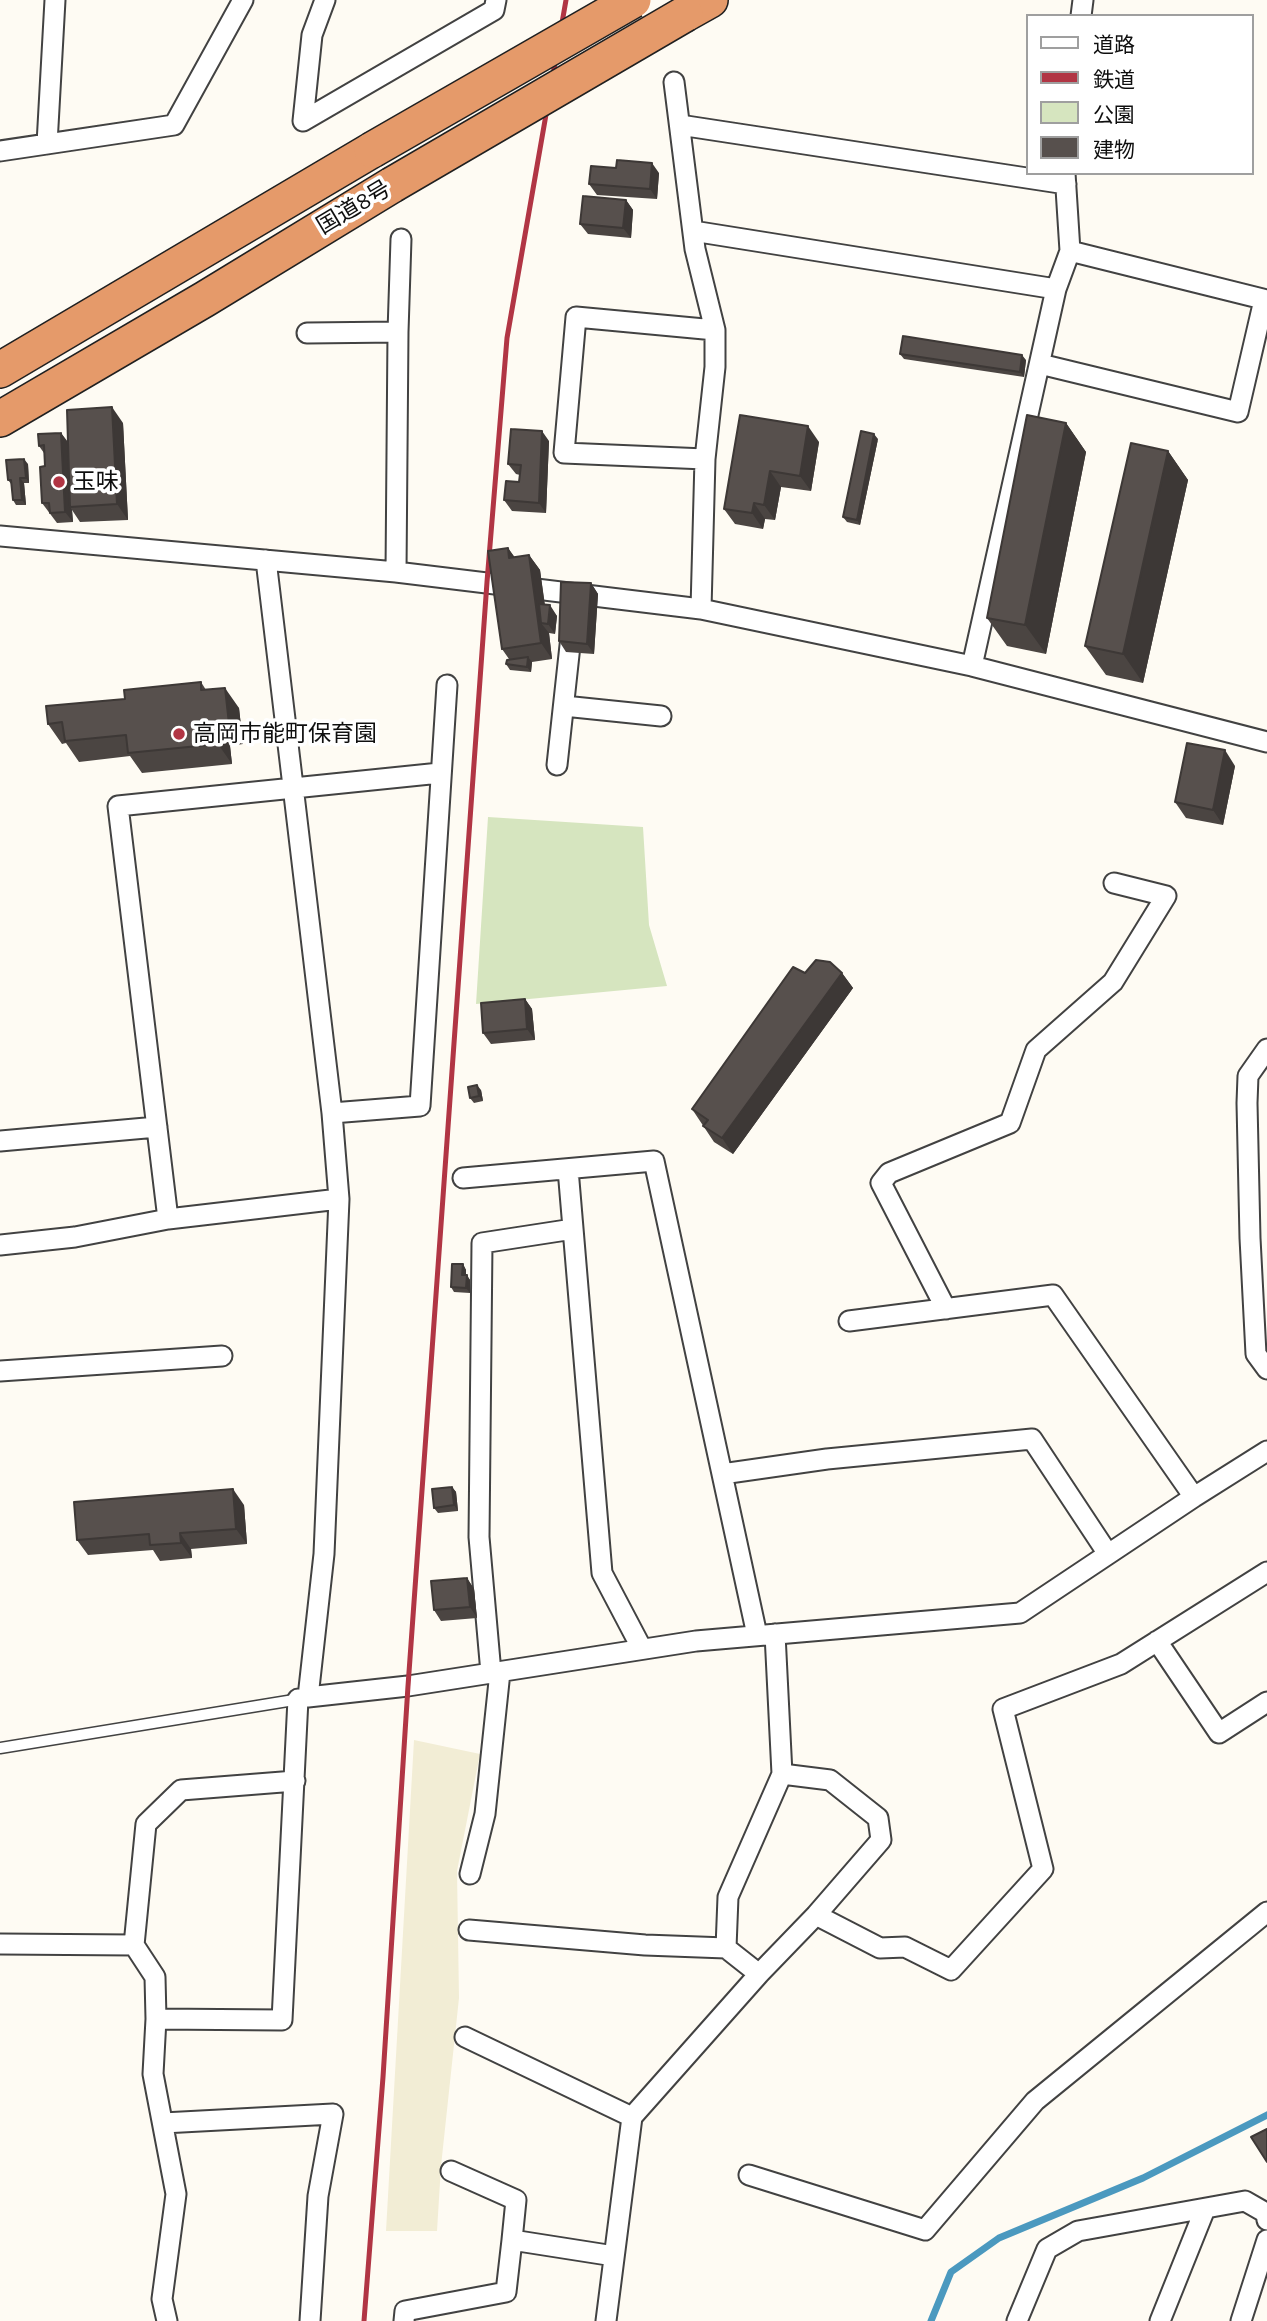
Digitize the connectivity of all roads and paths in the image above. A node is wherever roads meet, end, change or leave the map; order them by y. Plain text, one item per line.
1 (55, 0) edge
2 (243, 0) edge
3 (325, 0) edge
4 (496, 0) edge
5 (633, 0) edge
6 (698, 7) edge
7 (674, 82) dead end
8 (680, 125) junction
9 (47, 144) junction
10 (0, 151) edge
11 (1026, 174) edge
12 (1036, 175) edge
13 (1065, 179) edge
14 (693, 231) junction
15 (401, 239) dead end
16 (1070, 251) junction
17 (1056, 289) junction
18 (1265, 300) edge
19 (715, 330) junction
20 (398, 332) junction
21 (307, 333) dead end
22 (1040, 365) junction
23 (0, 370) edge
24 (0, 419) edge
25 (705, 459) junction
26 (0, 536) edge
27 (266, 560) junction
28 (396, 572) junction
29 (576, 594) junction
30 (701, 609) junction
31 (972, 666) junction
32 (447, 685) dead end
33 (564, 706) junction
34 (661, 716) dead end
35 (1267, 742) edge
36 (557, 765) dead end
37 (440, 773) junction
38 (294, 789) junction
39 (1114, 883) dead end
40 (1267, 1049) edge
41 (1257, 1103) edge
42 (331, 1113) junction
43 (157, 1127) junction
44 (0, 1142) edge
45 (568, 1169) junction
46 (463, 1178) dead end
47 (339, 1199) junction
48 (168, 1219) junction
49 (573, 1229) junction
50 (1258, 1238) edge
51 (0, 1245) edge
52 (946, 1309) junction
53 (849, 1321) dead end
54 (222, 1356) dead end
55 (1267, 1369) edge
56 (0, 1371) edge
57 (1267, 1451) edge
58 (722, 1474) junction
59 (1194, 1497) junction
60 (1108, 1554) junction
61 (1267, 1572) edge
62 (766, 1634) junction
63 (1157, 1642) junction
64 (642, 1649) junction
65 (496, 1672) junction
66 (303, 1698) junction
67 (1267, 1702) edge
68 (0, 1748) edge
69 (782, 1774) junction
70 (295, 1781) junction
71 (470, 1874) dead end
72 (1267, 1912) edge
73 (816, 1915) junction
74 (468, 1930) dead end
75 (0, 1944) edge
76 (134, 1945) junction
77 (726, 1948) junction
78 (759, 1974) junction
79 (156, 2019) junction
80 (465, 2037) dead end
81 (632, 2117) junction
82 (163, 2123) junction
83 (451, 2171) dead end
84 (749, 2175) dead end
85 (1205, 2208) junction
86 (1267, 2220) edge
87 (512, 2240) junction
88 (1267, 2240) edge
89 (614, 2256) junction
90 (167, 2321) edge
91 (310, 2321) edge
92 (404, 2321) edge
93 (606, 2321) edge
94 (1017, 2321) edge
95 (1160, 2321) edge
96 (1241, 2321) edge

1 - 9 street
2 - 9 street
3 - 4 street
5 - 23 highway, 国道8号, bridge
6 - 24 highway, 国道8号, bridge
7 - 8 street
8 - 11 street
8 - 14 street
9 - 10 street
12 - 13 street
13 - 16 street
14 - 17 street
14 - 19 street
15 - 20 street
16 - 17 street
16 - 18 street
17 - 22 street
18 - 22 street
19 - 25 street
19 - 25 street
20 - 21 street
20 - 28 street
22 - 31 street
25 - 30 street
26 - 27 street
27 - 28 street
27 - 38 street
28 - 29 street
29 - 30 street
29 - 33 street
30 - 31 street
31 - 35 street
32 - 37 street
33 - 34 street
33 - 36 street
37 - 38 street
37 - 42 street
38 - 42 street
38 - 43 street
39 - 52 street
40 - 41 street
41 - 50 street
42 - 47 street
43 - 44 street
43 - 48 street
45 - 46 street
45 - 49 street
45 - 58 street
47 - 48 street
47 - 66 street
48 - 51 street
49 - 64 street
49 - 65 street
50 - 55 street
52 - 53 street
52 - 59 street
54 - 56 street
57 - 59 street
58 - 60 street
58 - 62 street
59 - 60 street
60 - 62 street
61 - 63 street
62 - 64 street
62 - 69 street
63 - 67 street
63 - 73 street
64 - 65 street
65 - 66 street
65 - 71 street
66 - 68 lane
66 - 70 street
69 - 73 street
69 - 77 street
70 - 76 street
70 - 79 street
72 - 84 street
73 - 78 street
74 - 77 street
75 - 76 street
76 - 79 street
77 - 78 street
78 - 81 street
79 - 82 street
80 - 81 street
81 - 89 street
82 - 90 street
82 - 91 street
83 - 87 street
85 - 86 street
85 - 94 street
85 - 95 street
87 - 89 street
87 - 92 street
88 - 96 street
89 - 93 street

